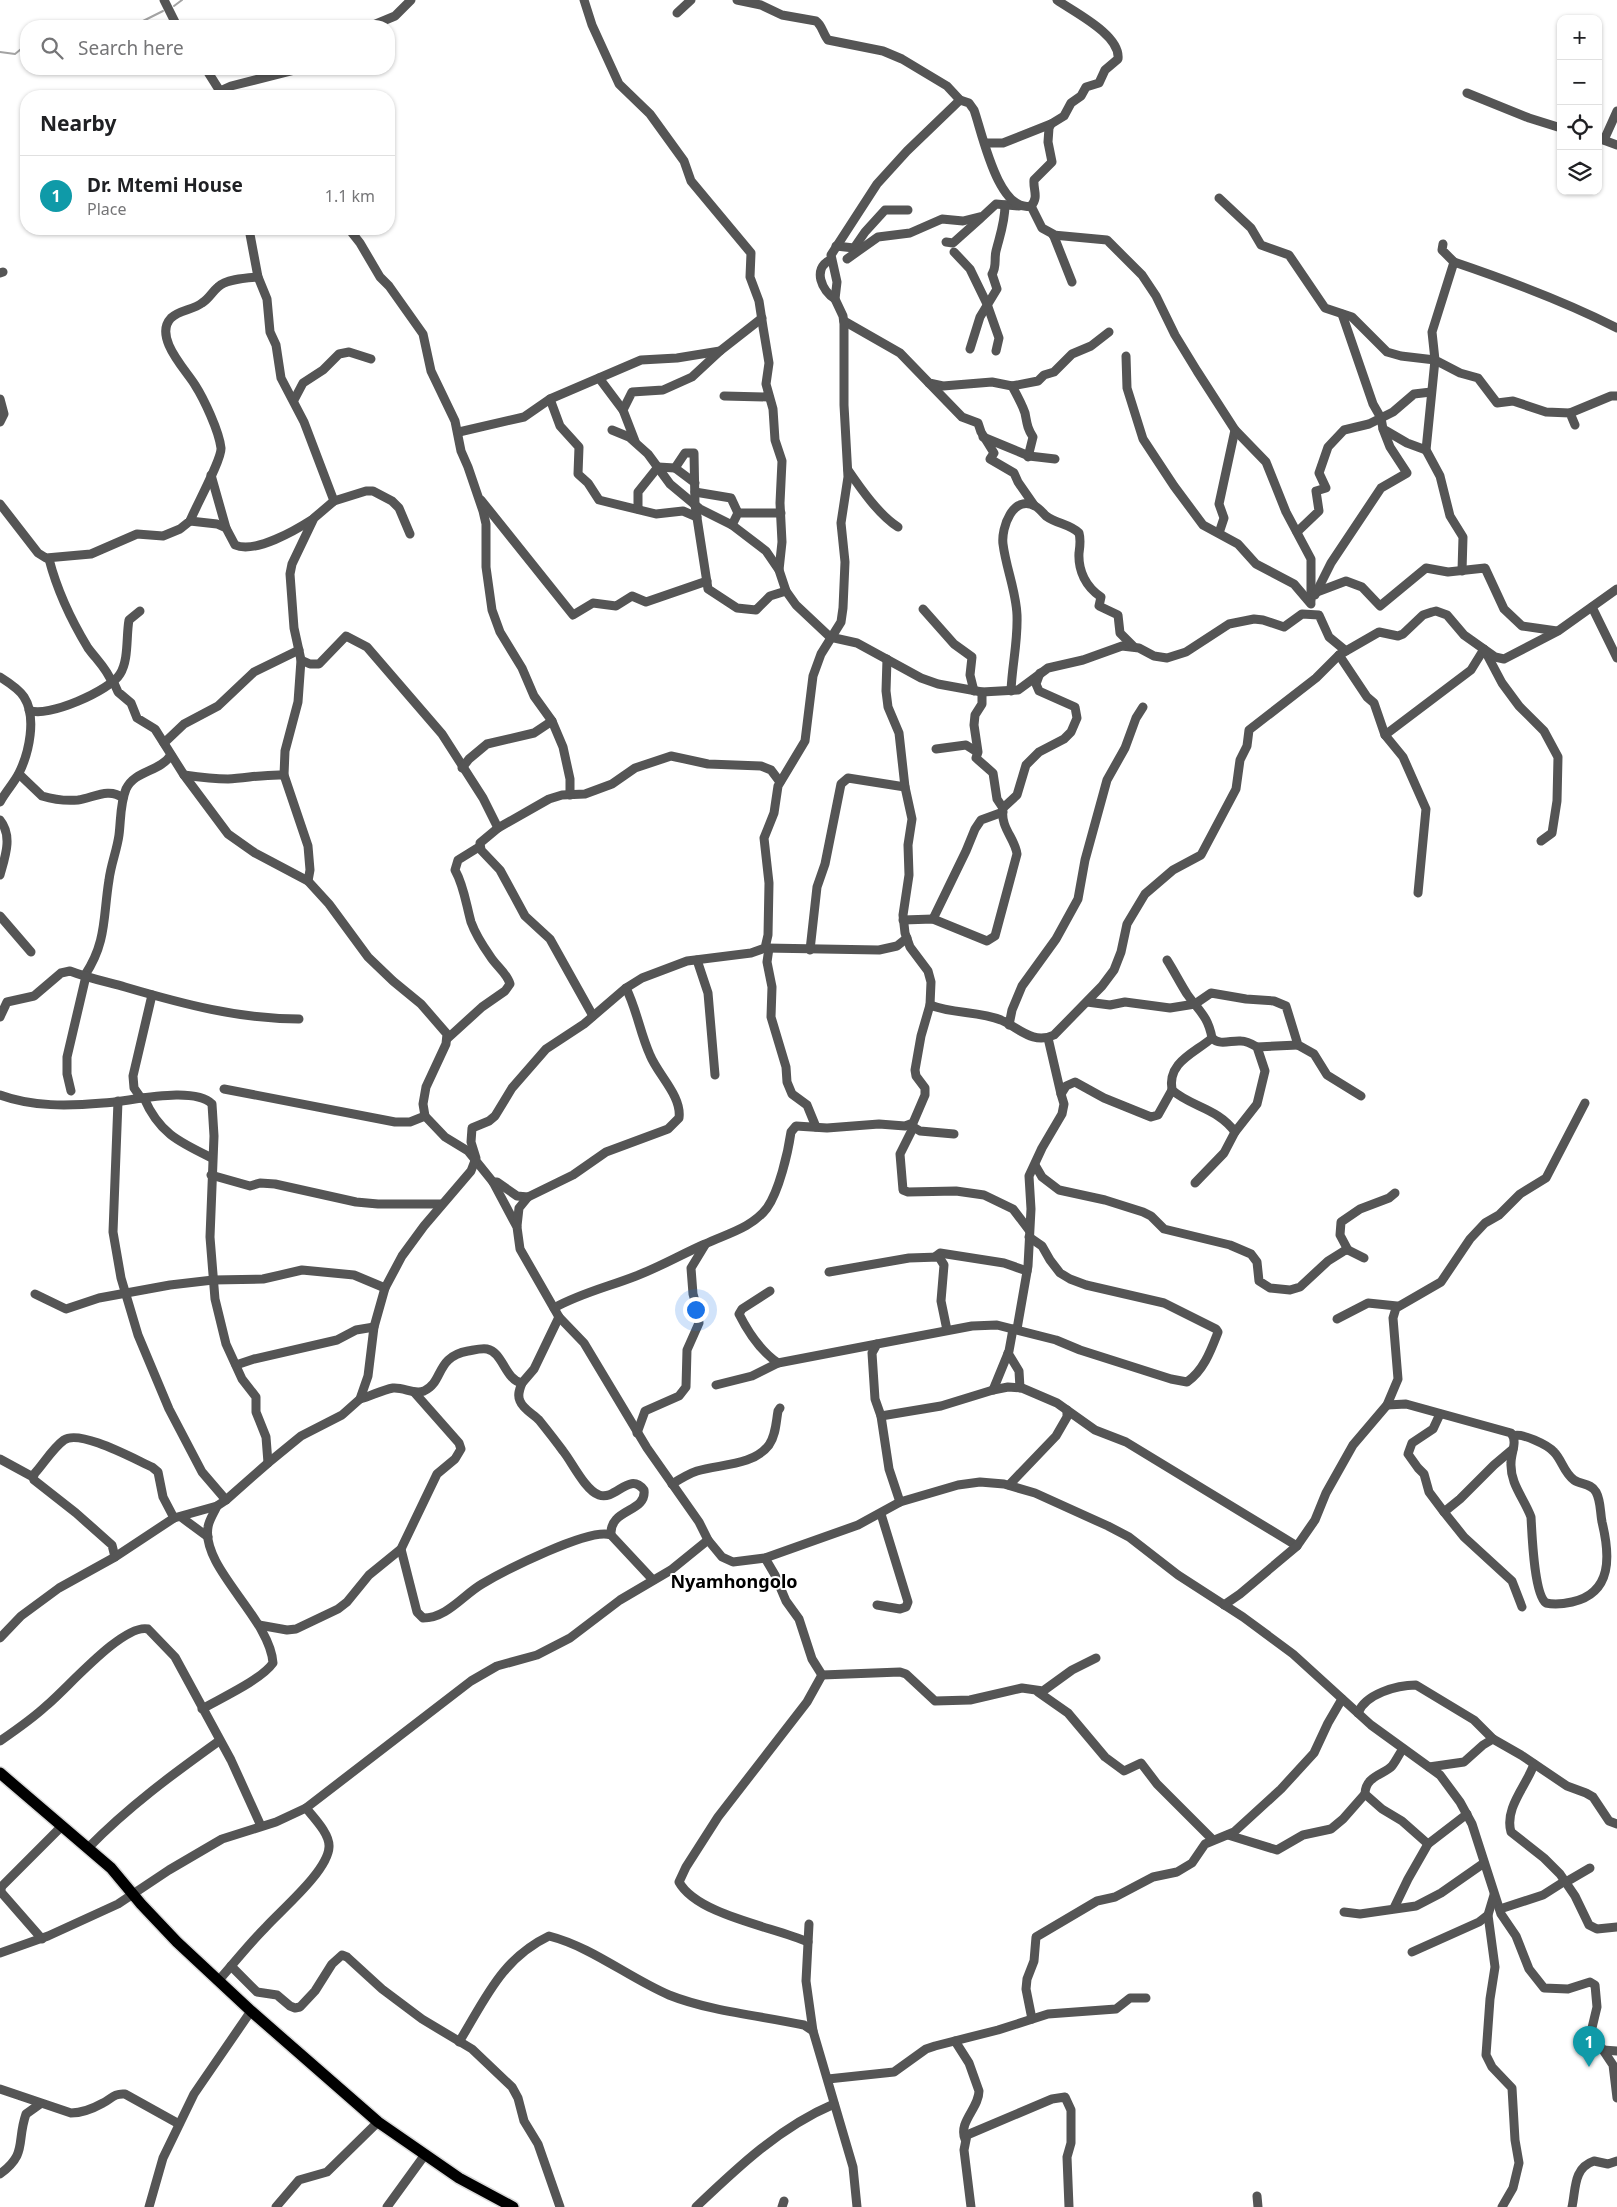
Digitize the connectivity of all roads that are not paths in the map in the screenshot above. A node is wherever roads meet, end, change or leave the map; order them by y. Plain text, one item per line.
1 (164, 0) edge
2 (411, 0) edge
3 (584, 0) edge
4 (691, 0) edge
5 (738, 0) edge
6 (1057, 0) edge
7 (677, 13) dead end
8 (174, 20) edge
9 (386, 20) edge
10 (210, 75) edge
11 (274, 75) edge
12 (219, 90) edge
13 (226, 90) edge
14 (1467, 93) dead end
15 (960, 100) junction
16 (1617, 111) edge
17 (1052, 124) junction
18 (1557, 127) edge
19 (1602, 137) edge
20 (1602, 139) edge
21 (985, 143) junction
22 (1617, 145) edge
23 (1219, 198) dead end
24 (1005, 205) junction
25 (1026, 206) junction
26 (908, 210) dead end
27 (983, 216) junction
28 (250, 235) edge
29 (354, 235) edge
30 (1053, 235) junction
31 (946, 242) dead end
32 (1443, 244) dead end
33 (836, 246) junction
34 (954, 252) dead end
35 (847, 258) dead end
36 (830, 260) junction
37 (1454, 262) junction
38 (258, 276) junction
39 (1072, 282) dead end
40 (835, 299) junction
41 (987, 304) junction
42 (1342, 314) junction
43 (762, 318) junction
44 (844, 321) junction
45 (1617, 328) edge
46 (1109, 332) dead end
47 (970, 349) dead end
48 (720, 351) junction
49 (996, 351) dead end
50 (1126, 356) dead end
51 (371, 359) dead end
52 (1435, 360) junction
53 (599, 378) junction
54 (928, 383) junction
55 (1012, 386) junction
56 (1431, 392) junction
57 (724, 396) dead end
58 (1617, 396) edge
59 (769, 397) junction
60 (0, 399) edge
61 (550, 399) junction
62 (294, 400) junction
63 (622, 410) junction
64 (1570, 413) junction
65 (1381, 418) junction
66 (0, 422) edge
67 (1576, 426) dead end
68 (1383, 429) junction
69 (612, 430) dead end
70 (1235, 430) junction
71 (459, 432) junction
72 (983, 437) junction
73 (637, 444) junction
74 (1426, 450) junction
75 (1028, 456) junction
76 (1055, 458) dead end
77 (658, 467) junction
78 (674, 468) junction
79 (848, 470) junction
80 (211, 475) junction
81 (695, 487) junction
82 (478, 496) junction
83 (334, 501) junction
84 (0, 504) edge
85 (695, 505) junction
86 (1034, 505) junction
87 (638, 510) junction
88 (738, 513) junction
89 (781, 513) junction
90 (697, 517) junction
91 (314, 518) junction
92 (190, 521) junction
93 (732, 525) junction
94 (898, 527) dead end
95 (226, 528) junction
96 (1297, 532) junction
97 (1219, 533) junction
98 (410, 534) dead end
99 (49, 559) junction
100 (779, 570) junction
101 (1462, 571) junction
102 (707, 582) junction
103 (1617, 590) edge
104 (786, 591) junction
105 (1317, 592) junction
106 (1311, 604) junction
107 (1592, 607) junction
108 (923, 609) dead end
109 (140, 611) dead end
110 (1558, 631) junction
111 (830, 637) junction
112 (1134, 647) junction
113 (1484, 649) junction
114 (299, 650) junction
115 (1343, 653) junction
116 (1617, 658) edge
117 (887, 659) junction
118 (302, 660) junction
119 (1040, 673) junction
120 (0, 677) edge
121 (113, 683) junction
122 (1011, 691) junction
123 (978, 692) junction
124 (1143, 707) dead end
125 (29, 710) junction
126 (552, 721) junction
127 (1385, 734) junction
128 (164, 743) junction
129 (936, 749) dead end
130 (977, 752) junction
131 (171, 755) junction
132 (462, 768) junction
133 (19, 774) junction
134 (184, 775) junction
135 (284, 775) junction
136 (780, 782) junction
137 (905, 787) junction
138 (570, 795) junction
139 (123, 798) junction
140 (0, 802) edge
141 (1003, 810) junction
142 (0, 820) edge
143 (498, 828) junction
144 (1541, 841) dead end
145 (479, 847) junction
146 (0, 875) edge
147 (308, 881) junction
148 (1418, 893) dead end
149 (0, 916) edge
150 (933, 919) junction
151 (904, 920) junction
152 (907, 938) junction
153 (767, 948) junction
154 (810, 950) junction
155 (31, 952) dead end
156 (697, 960) junction
157 (1167, 960) dead end
158 (85, 976) junction
159 (626, 988) junction
160 (152, 995) junction
161 (1087, 1002) junction
162 (1195, 1004) junction
163 (930, 1005) junction
164 (593, 1016) junction
165 (0, 1017) edge
166 (299, 1019) dead end
167 (1009, 1025) junction
168 (448, 1038) junction
169 (1048, 1038) junction
170 (1212, 1038) junction
171 (1298, 1045) junction
172 (1257, 1047) junction
173 (716, 1075) dead end
174 (224, 1089) dead end
175 (1172, 1090) junction
176 (71, 1091) dead end
177 (1062, 1094) junction
178 (0, 1095) edge
179 (1361, 1096) dead end
180 (142, 1098) junction
181 (118, 1101) junction
182 (1585, 1102) dead end
183 (424, 1116) junction
184 (912, 1126) junction
185 (816, 1127) junction
186 (1235, 1132) junction
187 (954, 1134) dead end
188 (212, 1158) junction
189 (476, 1158) junction
190 (1035, 1165) junction
191 (211, 1175) junction
192 (493, 1182) junction
193 (1195, 1183) dead end
194 (1395, 1193) dead end
195 (528, 1197) junction
196 (441, 1204) junction
197 (517, 1227) junction
198 (1029, 1234) junction
199 (706, 1243) junction
200 (1348, 1250) junction
201 (936, 1256) junction
202 (1364, 1258) dead end
203 (1027, 1271) junction
204 (829, 1272) dead end
205 (213, 1280) junction
206 (385, 1288) junction
207 (770, 1291) dead end
208 (127, 1293) junction
209 (35, 1294) dead end
210 (1397, 1306) junction
211 (554, 1308) junction
212 (559, 1317) junction
213 (1337, 1319) dead end
214 (374, 1327) junction
215 (1015, 1329) junction
216 (947, 1330) junction
217 (877, 1344) junction
218 (1008, 1353) junction
219 (778, 1363) junction
220 (236, 1365) junction
221 (522, 1382) junction
222 (716, 1385) dead end
223 (1020, 1388) junction
224 (993, 1390) junction
225 (414, 1392) junction
226 (360, 1399) junction
227 (1387, 1405) junction
228 (780, 1408) dead end
229 (1067, 1410) junction
230 (1440, 1414) junction
231 (881, 1416) junction
232 (637, 1432) junction
233 (1513, 1436) junction
234 (1513, 1449) junction
235 (0, 1460) edge
236 (268, 1463) junction
237 (33, 1477) junction
238 (672, 1484) junction
239 (1009, 1485) junction
240 (226, 1500) junction
241 (900, 1502) junction
242 (217, 1506) junction
243 (1444, 1512) junction
244 (881, 1514) junction
245 (178, 1518) junction
246 (612, 1535) junction
247 (208, 1537) junction
248 (708, 1540) junction
249 (1297, 1546) junction
250 (401, 1549) junction
251 (115, 1557) junction
252 (765, 1558) junction
253 (653, 1580) junction
254 (877, 1605) dead end
255 (1224, 1605) junction
256 (1522, 1607) dead end
257 (259, 1625) junction
258 (0, 1638) edge
259 (1096, 1658) dead end
260 (822, 1675) junction
261 (1038, 1692) junction
262 (1342, 1699) junction
263 (202, 1709) junction
264 (1358, 1713) junction
265 (1493, 1739) junction
266 (0, 1741) edge
267 (219, 1741) junction
268 (1403, 1749) junction
269 (1534, 1764) junction
270 (1430, 1767) junction
271 (0, 1773) edge
272 (1365, 1794) junction
273 (306, 1808) junction
274 (1467, 1814) junction
275 (1617, 1824) edge
276 (62, 1826) junction
277 (261, 1826) junction
278 (1228, 1835) junction
279 (1214, 1840) junction
280 (1428, 1844) junction
281 (88, 1848) junction
282 (1484, 1863) junction
283 (1590, 1868) dead end
284 (1565, 1882) junction
285 (1, 1888) edge
286 (134, 1895) junction
287 (1494, 1895) junction
288 (1394, 1908) junction
289 (1500, 1909) junction
290 (1344, 1912) dead end
291 (1488, 1915) junction
292 (809, 1924) dead end
293 (1617, 1928) edge
294 (42, 1939) junction
295 (808, 1942) junction
296 (1412, 1952) dead end
297 (0, 1953) edge
298 (232, 1966) junction
299 (219, 1980) junction
300 (1146, 1998) dead end
301 (250, 2011) junction
302 (1032, 2019) junction
303 (813, 2031) junction
304 (955, 2041) junction
305 (459, 2042) junction
306 (1603, 2050) junction
307 (1617, 2051) edge
308 (828, 2079) junction
309 (0, 2089) edge
310 (1617, 2098) edge
311 (40, 2104) junction
312 (834, 2104) junction
313 (378, 2122) junction
314 (179, 2124) junction
315 (966, 2138) junction
316 (424, 2156) junction
317 (1617, 2161) edge
318 (0, 2174) edge
319 (1258, 2196) dead end
320 (149, 2207) edge
321 (276, 2207) edge
322 (387, 2207) edge
323 (512, 2207) edge
324 (560, 2207) edge
325 (696, 2207) edge
326 (857, 2207) edge
327 (971, 2207) edge
328 (1069, 2207) edge
329 (1258, 2207) edge
330 (1502, 2207) edge
331 (1572, 2207) edge

1 - 8 street
2 - 9 street
3 - 43 street
4 - 7 street
5 - 15 street
6 - 17 street
10 - 12 street
11 - 13 street
14 - 18 street
15 - 21 street
15 - 33 street
16 - 19 street
17 - 21 street
17 - 25 street
20 - 22 street
21 - 25 street
23 - 42 street
24 - 25 street
24 - 27 street
24 - 41 street
25 - 30 street
26 - 33 street
27 - 31 street
27 - 35 street
28 - 38 street
29 - 71 street
30 - 39 street
30 - 70 street
32 - 37 street
33 - 36 street
34 - 41 street
36 - 40 street
36 - 40 street
37 - 45 street
37 - 52 street
38 - 62 street
38 - 80 street
40 - 44 street
41 - 47 street
41 - 49 street
42 - 52 street
42 - 65 street
43 - 48 street
43 - 59 street
44 - 54 street
44 - 79 street
46 - 55 street
48 - 53 street
48 - 63 street
50 - 97 street
51 - 62 street
52 - 56 street
52 - 64 street
53 - 61 street
53 - 63 street
54 - 55 street
54 - 72 street
55 - 75 street
56 - 65 street
56 - 74 street
57 - 59 street
58 - 64 street
59 - 89 street
60 - 66 street
61 - 71 street
61 - 87 street
62 - 83 street
63 - 73 street
64 - 67 street
65 - 68 street
65 - 96 street
68 - 74 street
68 - 105 street
69 - 73 street
70 - 96 street
70 - 97 street
71 - 82 street
72 - 75 street
72 - 86 street
73 - 77 street
74 - 101 street
75 - 76 street
77 - 78 street
77 - 85 street
77 - 87 street
78 - 81 street
78 - 81 street
79 - 94 street
79 - 111 street
80 - 92 street
80 - 95 street
81 - 85 street
81 - 88 street
82 - 102 street
82 - 126 street
83 - 91 street
83 - 98 street
84 - 99 street
85 - 90 street
85 - 93 street
86 - 112 street
86 - 122 street
87 - 90 street
88 - 89 street
88 - 93 street
89 - 100 street
90 - 102 street
91 - 95 street
91 - 114 street
92 - 95 street
92 - 99 street
93 - 100 street
96 - 106 street
97 - 106 street
99 - 121 street
100 - 104 street
101 - 105 street
101 - 110 street
102 - 104 street
103 - 107 street
104 - 111 street
105 - 106 street
107 - 110 street
107 - 116 street
108 - 123 street
109 - 121 street
110 - 113 street
111 - 117 street
111 - 136 street
112 - 115 street
112 - 119 street
113 - 115 street
113 - 127 street
113 - 144 street
114 - 118 street
114 - 128 street
115 - 127 street
115 - 161 street
117 - 123 street
117 - 137 street
118 - 132 street
118 - 135 street
119 - 122 street
119 - 141 street
120 - 125 street
121 - 125 street
121 - 128 street
122 - 123 street
123 - 130 street
124 - 167 street
125 - 133 street
126 - 132 street
126 - 138 street
127 - 148 street
128 - 131 street
129 - 130 street
130 - 141 street
131 - 134 street
131 - 139 street
132 - 143 street
133 - 139 street
133 - 140 street
134 - 135 street
134 - 147 street
135 - 147 street
136 - 138 street
136 - 153 street
137 - 151 street
137 - 154 street
138 - 143 street
139 - 158 street
141 - 150 street
141 - 150 street
142 - 146 street
143 - 145 street
145 - 164 street
145 - 168 street
147 - 168 street
149 - 155 street
150 - 151 street
151 - 152 street
152 - 154 street
152 - 163 street
153 - 154 street
153 - 156 street
153 - 185 street
156 - 159 street
156 - 173 street
157 - 162 street
158 - 160 street
158 - 165 street
158 - 176 street
159 - 164 street
159 - 195 street
160 - 166 street
160 - 180 street
161 - 162 street
161 - 169 street
162 - 170 street
162 - 171 street
163 - 167 street
163 - 184 street
164 - 189 street
167 - 169 street
168 - 183 street
169 - 177 street
170 - 172 street
170 - 175 street
171 - 172 street
171 - 179 street
172 - 186 street
174 - 183 street
175 - 177 street
175 - 186 street
177 - 190 street
178 - 181 street
180 - 181 street
180 - 188 street
180 - 188 street
181 - 208 street
182 - 210 street
183 - 189 street
184 - 185 street
184 - 187 street
184 - 198 street
185 - 199 street
186 - 193 street
188 - 191 street
189 - 192 street
189 - 196 street
190 - 198 street
190 - 200 street
191 - 196 street
191 - 205 street
192 - 195 street
192 - 197 street
194 - 200 street
195 - 197 street
196 - 206 street
197 - 211 street
198 - 203 street
198 - 215 street
199 - 211 street
199 - 232 street
200 - 202 street
201 - 203 street
201 - 204 street
201 - 216 street
203 - 215 street
205 - 206 street
205 - 208 street
205 - 220 street
206 - 214 street
207 - 219 street
208 - 209 street
208 - 240 street
210 - 213 street
210 - 227 street
211 - 212 street
212 - 221 street
212 - 232 street
214 - 220 street
214 - 226 street
215 - 216 street
215 - 218 street
216 - 217 street
217 - 219 street
217 - 231 street
218 - 223 street
218 - 224 street
219 - 222 street
220 - 236 street
221 - 225 street
221 - 246 street
223 - 224 street
223 - 229 street
224 - 231 street
225 - 226 street
225 - 250 street
226 - 236 street
227 - 230 street
227 - 249 street
228 - 238 street
229 - 239 street
229 - 249 street
230 - 233 street
230 - 243 street
231 - 241 street
232 - 238 street
233 - 234 street
233 - 234 street
234 - 243 street
235 - 237 street
236 - 240 street
237 - 245 street
237 - 251 street
238 - 248 street
239 - 241 street
239 - 255 street
240 - 242 street
241 - 244 street
242 - 245 street
242 - 247 street
243 - 256 street
244 - 252 street
244 - 254 street
245 - 247 street
245 - 251 street
246 - 250 street
246 - 253 street
247 - 257 street
248 - 252 street
248 - 253 street
249 - 255 street
250 - 257 street
251 - 258 street
252 - 260 street
253 - 273 street
255 - 262 street
257 - 263 street
259 - 261 street
260 - 261 street
260 - 295 street
261 - 279 street
262 - 264 street
262 - 278 street
263 - 266 street
263 - 267 street
264 - 265 street
264 - 268 street
265 - 269 street
265 - 270 street
267 - 277 street
267 - 281 street
268 - 270 street
268 - 272 street
269 - 275 street
269 - 284 street
270 - 274 street
271 - 276 main road
272 - 278 street
272 - 280 street
273 - 277 street
273 - 298 street
274 - 280 street
274 - 282 street
276 - 281 main road
276 - 285 street
277 - 286 street
278 - 279 street
279 - 302 street
280 - 288 street
281 - 286 main road
282 - 287 street
282 - 288 street
283 - 284 street
284 - 289 street
284 - 293 street
285 - 294 street
286 - 294 street
286 - 299 main road
287 - 289 street
287 - 291 street
288 - 290 street
289 - 306 street
291 - 296 street
291 - 330 street
292 - 295 street
294 - 297 street
295 - 303 street
298 - 299 street
298 - 305 street
299 - 301 main road
300 - 302 street
301 - 313 main road
301 - 314 street
302 - 304 street
303 - 305 street
303 - 308 street
304 - 308 street
304 - 315 street
305 - 324 street
306 - 307 street
306 - 310 street
308 - 312 street
309 - 311 street
311 - 314 street
311 - 318 street
312 - 325 street
312 - 326 street
313 - 316 main road
313 - 321 street
314 - 320 street
315 - 327 street
315 - 328 street
316 - 322 street
316 - 323 main road
317 - 331 street
319 - 329 street

